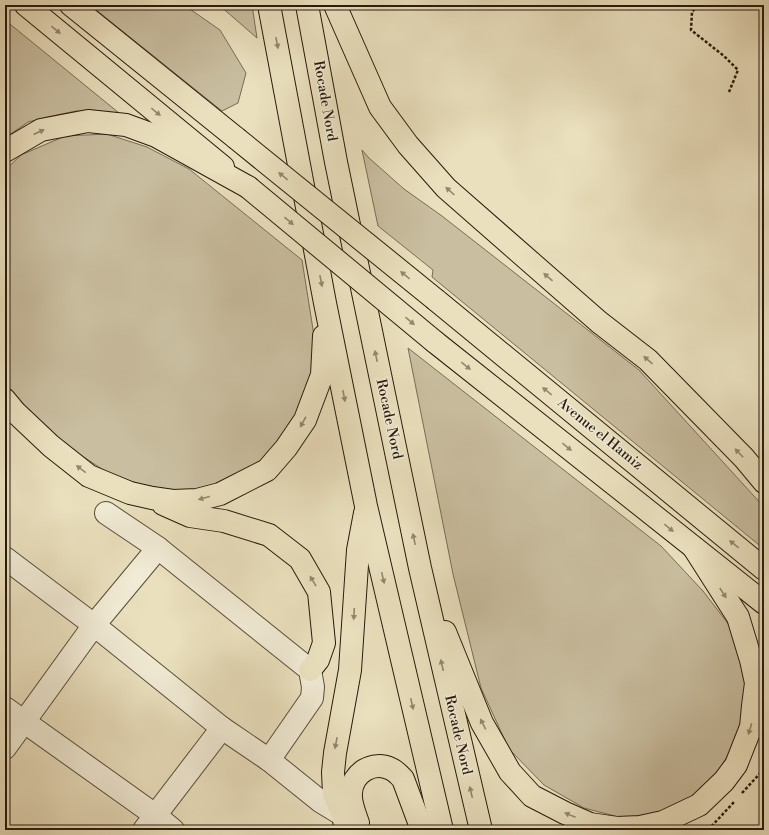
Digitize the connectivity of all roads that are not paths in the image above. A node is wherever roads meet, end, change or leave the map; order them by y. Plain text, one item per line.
1 (26, 5) edge
2 (71, 5) edge
3 (269, 5) edge
4 (307, 5) edge
5 (335, 5) edge
6 (5, 151) edge
7 (248, 187) junction
8 (325, 303) junction
9 (5, 400) edge
10 (764, 482) edge
11 (152, 498) junction
12 (366, 506) junction
13 (106, 514) dead end
14 (158, 548) junction
15 (694, 548) junction
16 (5, 558) edge
17 (420, 568) junction
18 (764, 569) edge
19 (764, 603) edge
20 (94, 625) junction
21 (310, 670) junction
22 (5, 708) edge
23 (24, 721) junction
24 (222, 728) junction
25 (5, 748) edge
26 (269, 760) junction
27 (149, 823) edge
28 (345, 823) edge
29 (173, 830) edge
30 (360, 830) edge
31 (422, 830) edge
32 (442, 830) edge
33 (481, 830) edge

1 -> 7 highway
18 -> 2 highway, Avenue el Hamiz, bridge
3 -> 8 highway
17 -> 4 highway, Rocade Nord
10 -> 5 highway
6 -> 7 highway
7 -> 15 highway, bridge
8 -> 11 highway
8 -> 12 highway
11 -> 9 highway
21 -> 11 highway
12 -> 28 highway
12 -> 32 highway
13 - 14 street
14 - 20 street
14 - 21 street
15 -> 17 highway
15 - 19 highway
16 - 20 street
33 -> 17 highway, Rocade Nord
20 - 23 street
20 - 24 street
21 - 26 street
22 - 23 street
23 - 25 street
23 - 27 street
24 - 26 street
24 - 27 street
26 - 28 street
27 - 29 street
30 - 31 highway

